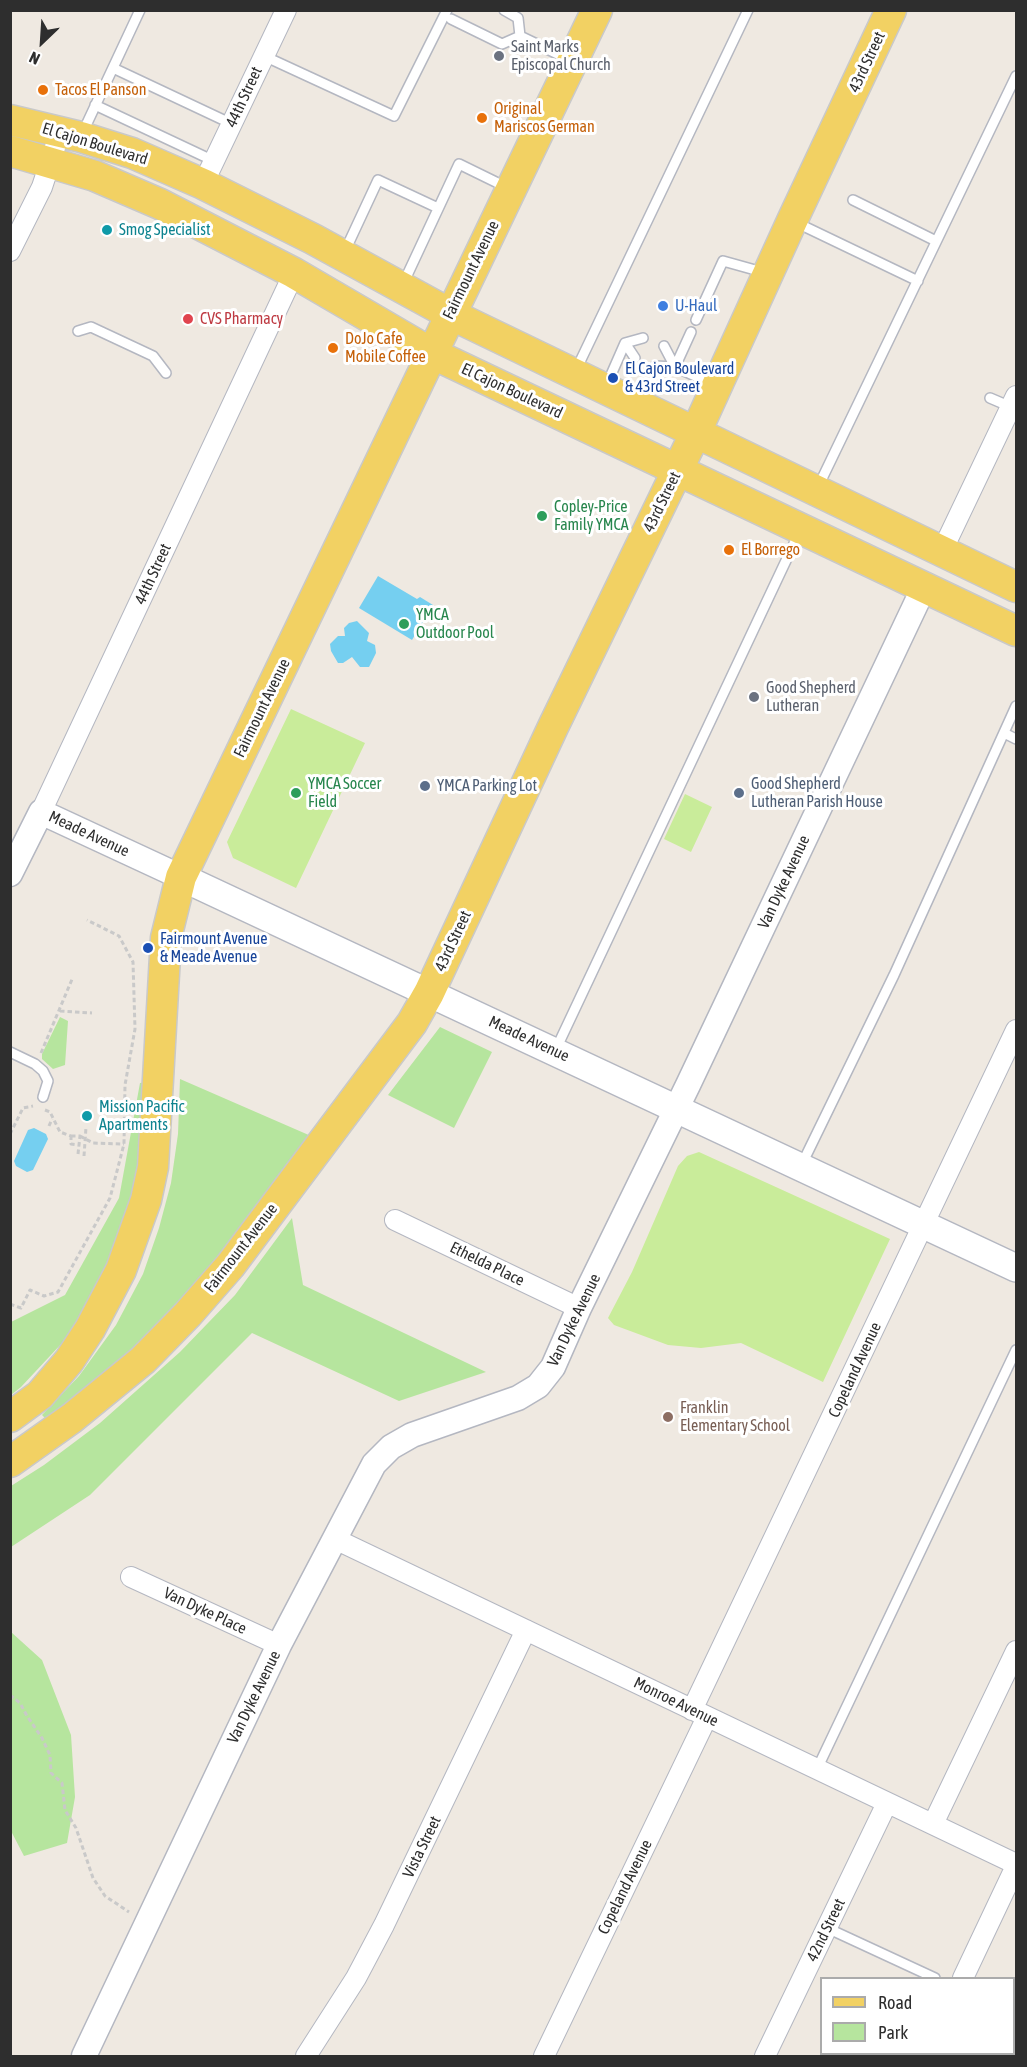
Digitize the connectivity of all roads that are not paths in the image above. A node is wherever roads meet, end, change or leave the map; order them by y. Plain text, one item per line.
1 (140, 10) edge
2 (286, 10) edge
3 (504, 10) edge
4 (597, 10) edge
5 (748, 10) edge
6 (891, 10) edge
7 (449, 15) edge
8 (520, 36) junction
9 (264, 56) junction
10 (572, 61) junction
11 (113, 68) junction
12 (1017, 76) edge
13 (95, 105) junction
14 (10, 120) edge
15 (232, 124) junction
16 (70, 134) junction
17 (138, 141) junction
18 (10, 152) edge
19 (50, 163) junction
20 (209, 172) junction
21 (511, 189) junction
22 (150, 200) junction
23 (853, 200) dead end
24 (438, 208) junction
25 (792, 221) junction
26 (936, 241) junction
27 (10, 251) edge
28 (352, 261) junction
29 (294, 273) junction
30 (768, 273) junction
31 (918, 281) junction
32 (401, 289) junction
33 (450, 314) junction
34 (696, 320) dead end
35 (78, 331) dead end
36 (692, 332) dead end
37 (643, 338) dead end
38 (625, 343) junction
39 (664, 346) dead end
40 (431, 353) junction
41 (634, 358) dead end
42 (655, 366) dead end
43 (675, 367) junction
44 (166, 373) dead end
45 (574, 375) junction
46 (717, 386) junction
47 (604, 389) junction
48 (990, 398) dead end
49 (1014, 402) edge
50 (695, 434) junction
51 (678, 470) junction
52 (816, 491) junction
53 (801, 528) junction
54 (942, 551) junction
55 (924, 587) junction
56 (1017, 587) edge
57 (1017, 631) edge
58 (1017, 706) edge
59 (1004, 733) junction
60 (1017, 739) edge
61 (41, 812) junction
62 (10, 874) edge
63 (181, 877) junction
64 (429, 993) junction
65 (1017, 1029) edge
66 (555, 1052) junction
67 (10, 1053) edge
68 (43, 1097) dead end
69 (676, 1108) junction
70 (801, 1167) junction
71 (395, 1220) dead end
72 (924, 1224) junction
73 (1017, 1268) edge
74 (579, 1308) junction
75 (1017, 1350) edge
76 (10, 1417) edge
77 (10, 1462) edge
78 (335, 1539) junction
79 (131, 1577) dead end
80 (526, 1630) junction
81 (279, 1646) junction
82 (1017, 1651) edge
83 (700, 1713) junction
84 (817, 1769) junction
85 (887, 1803) junction
86 (933, 1824) junction
87 (1017, 1865) edge
88 (827, 1928) junction
89 (933, 1977) edge
90 (963, 1977) edge
91 (84, 2056) edge
92 (306, 2056) edge
93 (543, 2056) edge
94 (765, 2056) edge

1 - 11 lane
2 - 9 street, 44th Street
3 - 8 lane
4 - 10 main road, Fairmount Avenue
5 - 45 lane
6 - 25 main road, 43rd Street
7 - 8 lane
7 - 9 lane
8 - 10 lane
9 - 15 street, 44th Street
10 - 21 main road, Fairmount Avenue
11 - 13 lane
11 - 15 lane
12 - 26 lane
13 - 16 lane
13 - 17 lane
14 - 16 main road, El Cajon Boulevard
15 - 20 street, 44th Street
16 - 17 main road, El Cajon Boulevard
16 - 19 street
17 - 20 main road, El Cajon Boulevard
18 - 19 main road, El Cajon Boulevard
19 - 22 main road, El Cajon Boulevard
19 - 27 street
20 - 22 main road
20 - 28 main road, El Cajon Boulevard
21 - 24 lane
21 - 33 main road, Fairmount Avenue
22 - 29 main road, El Cajon Boulevard
23 - 26 lane
24 - 28 lane
24 - 32 lane
25 - 30 main road, 43rd Street
25 - 31 lane
26 - 31 lane
28 - 29 main road
28 - 32 main road, El Cajon Boulevard
29 - 40 main road, El Cajon Boulevard
29 - 61 street, 44th Street
30 - 34 lane
30 - 46 main road, 43rd Street
31 - 52 lane
32 - 33 main road, El Cajon Boulevard
33 - 40 main road, Fairmount Avenue
33 - 45 main road, El Cajon Boulevard
35 - 44 lane
36 - 43 lane
37 - 38 lane
38 - 41 lane
38 - 47 lane
39 - 43 lane
40 - 51 main road, El Cajon Boulevard
40 - 63 main road, Fairmount Avenue
42 - 43 lane
43 - 46 lane
45 - 47 main road, El Cajon Boulevard
46 - 50 main road, 43rd Street
47 - 50 main road, El Cajon Boulevard
48 - 49 lane
49 - 54 street
50 - 51 main road, 43rd Street
50 - 52 main road, El Cajon Boulevard
51 - 53 main road, El Cajon Boulevard
51 - 64 main road, 43rd Street
52 - 54 main road, El Cajon Boulevard
53 - 55 main road, El Cajon Boulevard
53 - 66 lane
54 - 56 main road, El Cajon Boulevard
55 - 57 main road, El Cajon Boulevard
55 - 69 street, Van Dyke Avenue
58 - 59 lane
59 - 60 lane
59 - 70 lane
61 - 62 street, 44th Street
61 - 63 street, Meade Avenue
63 - 64 main road, Meade Avenue
63 - 76 main road, Fairmount Avenue
64 - 66 main road, Meade Avenue
64 - 77 main road, Fairmount Avenue
65 - 72 street, Copeland Avenue
66 - 69 main road, Meade Avenue
67 - 68 lane
69 - 70 main road, Meade Avenue
69 - 74 street, Van Dyke Avenue
70 - 72 main road, Meade Avenue
71 - 74 street, Ethelda Place
72 - 73 main road, Meade Avenue
72 - 83 street, Copeland Avenue
74 - 78 street, Van Dyke Avenue
75 - 84 lane
78 - 80 street, Monroe Avenue
78 - 81 street, Van Dyke Avenue
79 - 81 street, Van Dyke Place
80 - 83 street, Monroe Avenue
80 - 92 street, Vista Street
81 - 91 street, Van Dyke Avenue
82 - 86 street
83 - 84 street, Monroe Avenue
83 - 93 street, Copeland Avenue
84 - 85 street, Monroe Avenue
85 - 86 street, Monroe Avenue
85 - 88 street, 42nd Street
86 - 87 street, Monroe Avenue
87 - 90 street
88 - 89 lane
88 - 94 street, 42nd Street

